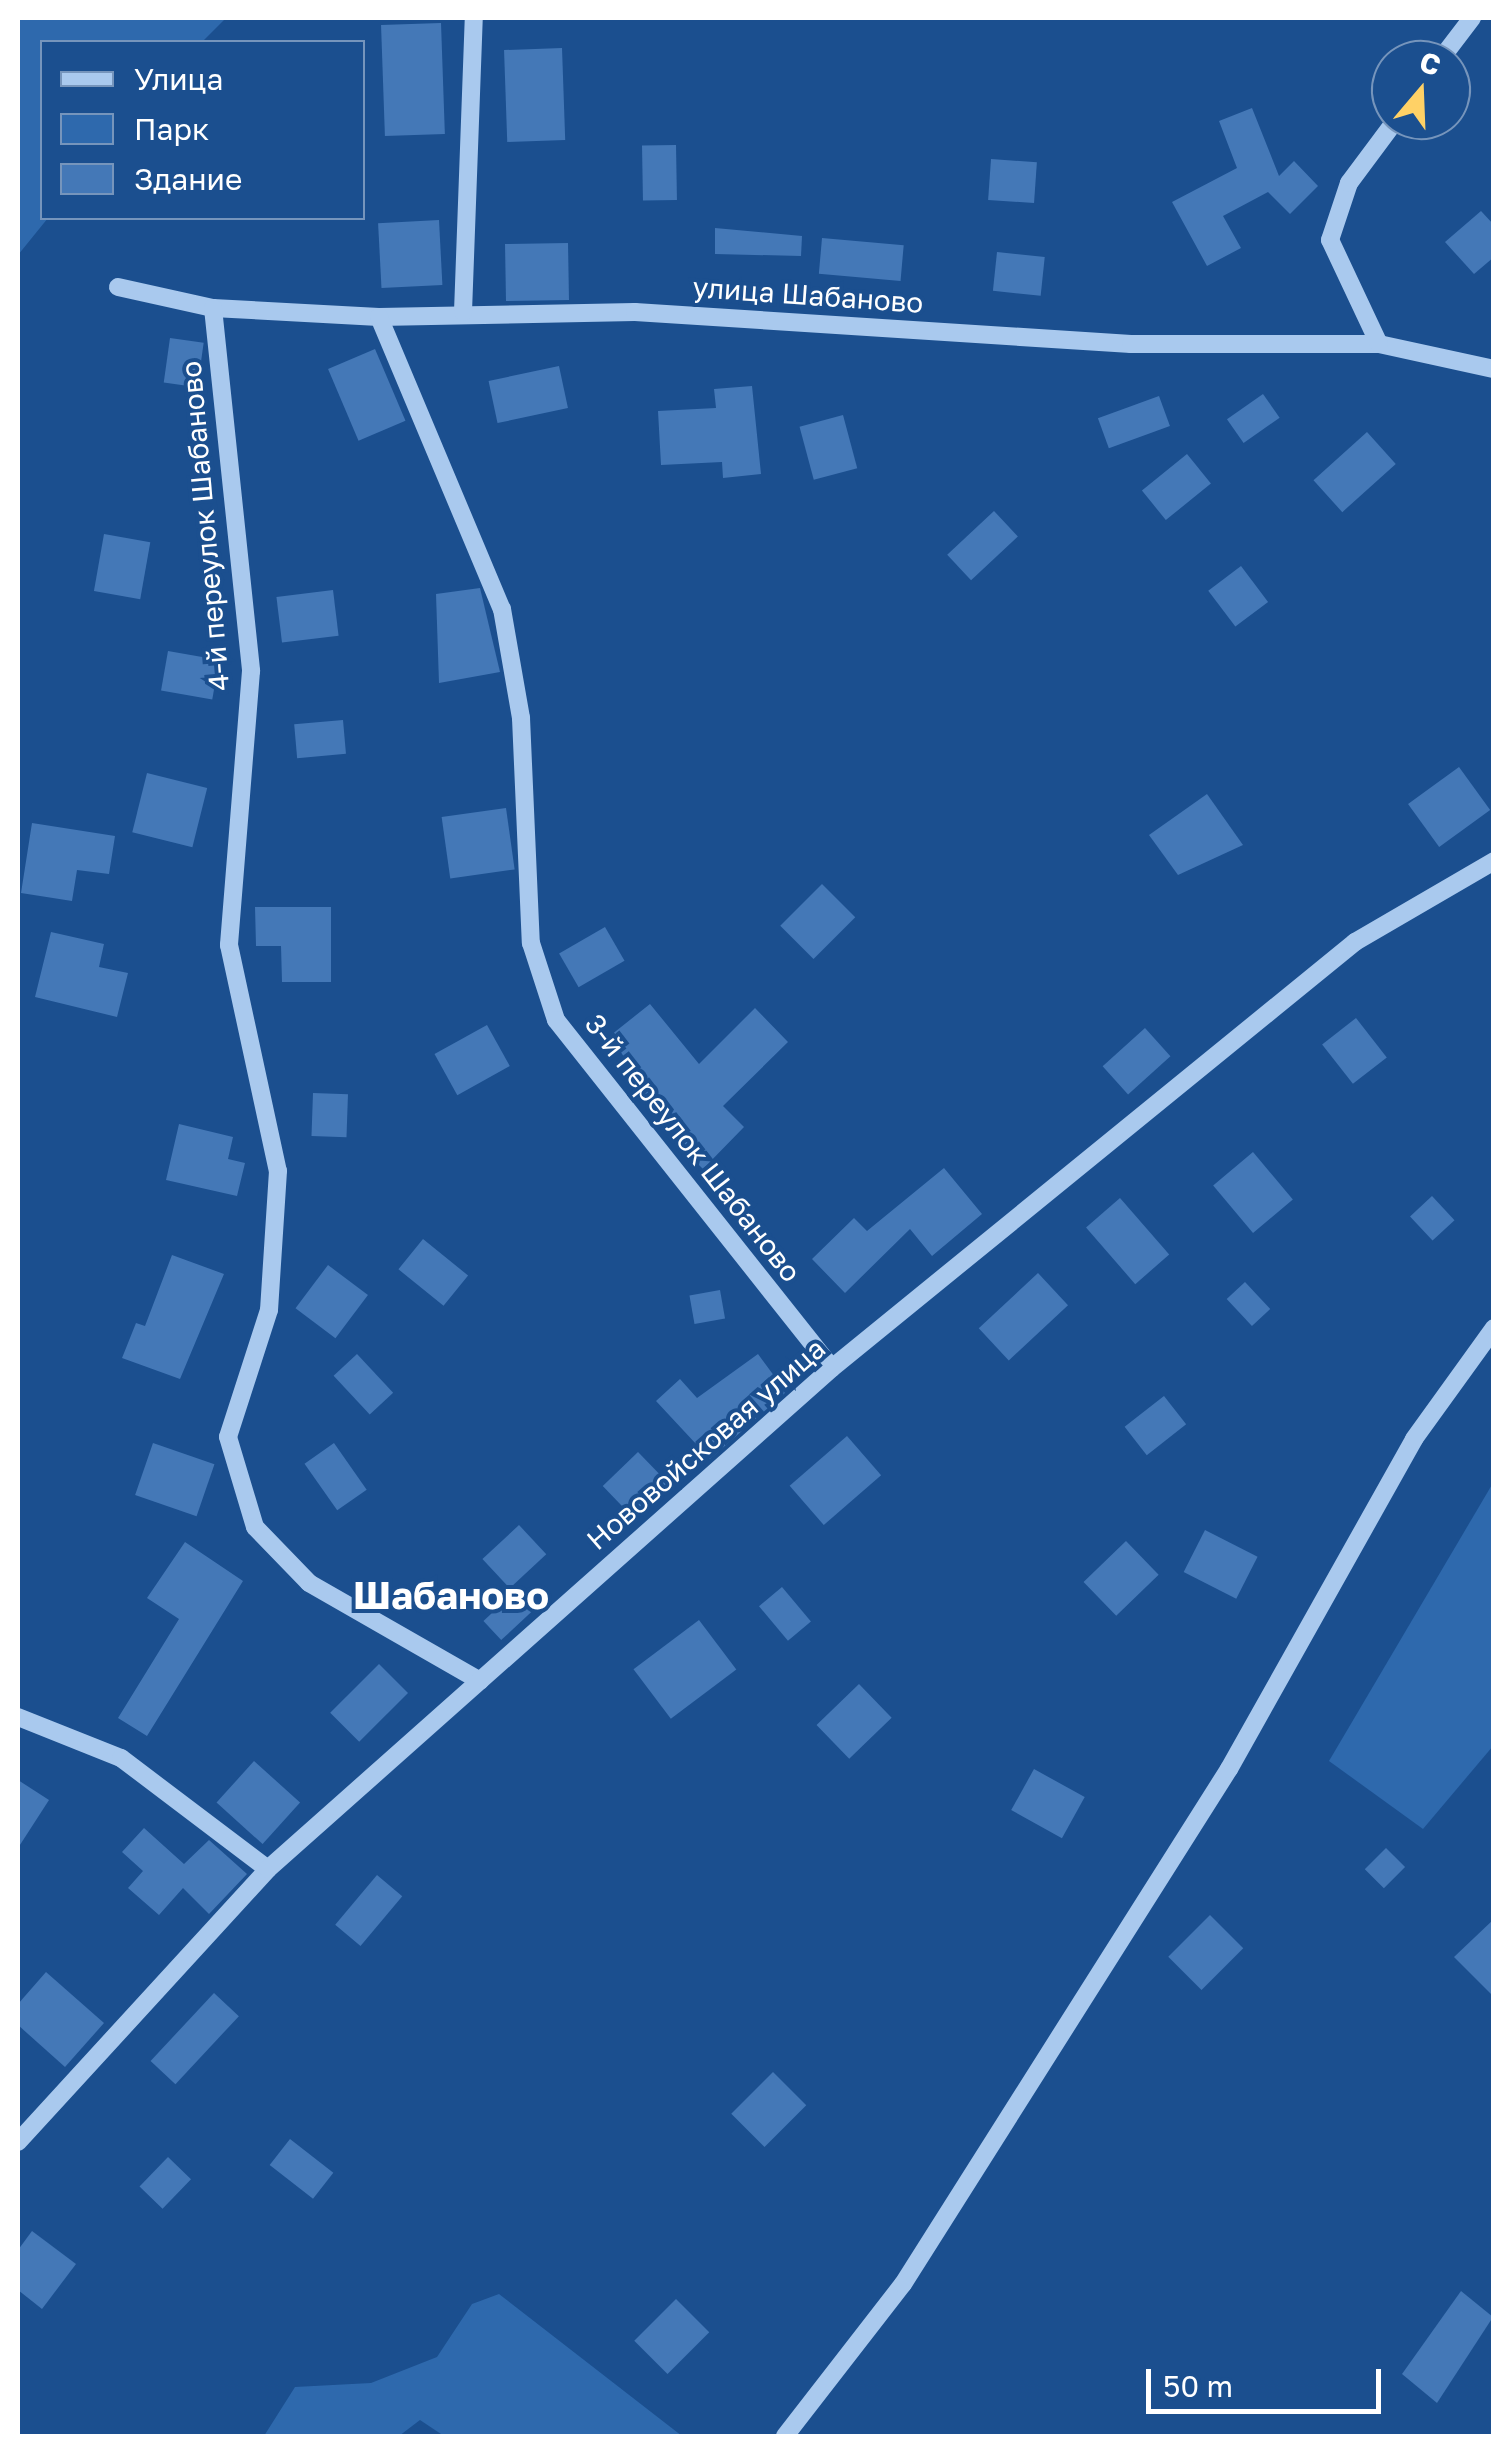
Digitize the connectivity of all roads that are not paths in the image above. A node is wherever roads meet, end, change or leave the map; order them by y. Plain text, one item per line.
1 (474, 18) edge
2 (1472, 18) edge
3 (1455, 40) edge
4 (1381, 140) edge
5 (118, 286) dead end
6 (214, 308) junction
7 (463, 312) junction
8 (379, 317) junction
9 (1379, 344) junction
10 (1494, 369) edge
11 (1494, 861) edge
12 (1494, 1328) edge
13 (832, 1368) junction
14 (480, 1681) junction
15 (18, 1716) edge
16 (268, 1870) junction
17 (18, 2142) edge
18 (785, 2436) edge

1 - 7 street
2 - 3 street
4 - 9 street
5 - 6 street, улица Шабаново
6 - 8 street, улица Шабаново
6 - 14 street, 4-й переулок Шабаново
7 - 8 street, улица Шабаново
7 - 9 street, улица Шабаново
8 - 13 street, 3-й переулок Шабаново
9 - 10 street, улица Шабаново
11 - 13 street, Нововойсковая улица
12 - 18 street
13 - 14 street, Нововойсковая улица
14 - 16 street, Нововойсковая улица
15 - 16 street
16 - 17 street, Нововойсковая улица

